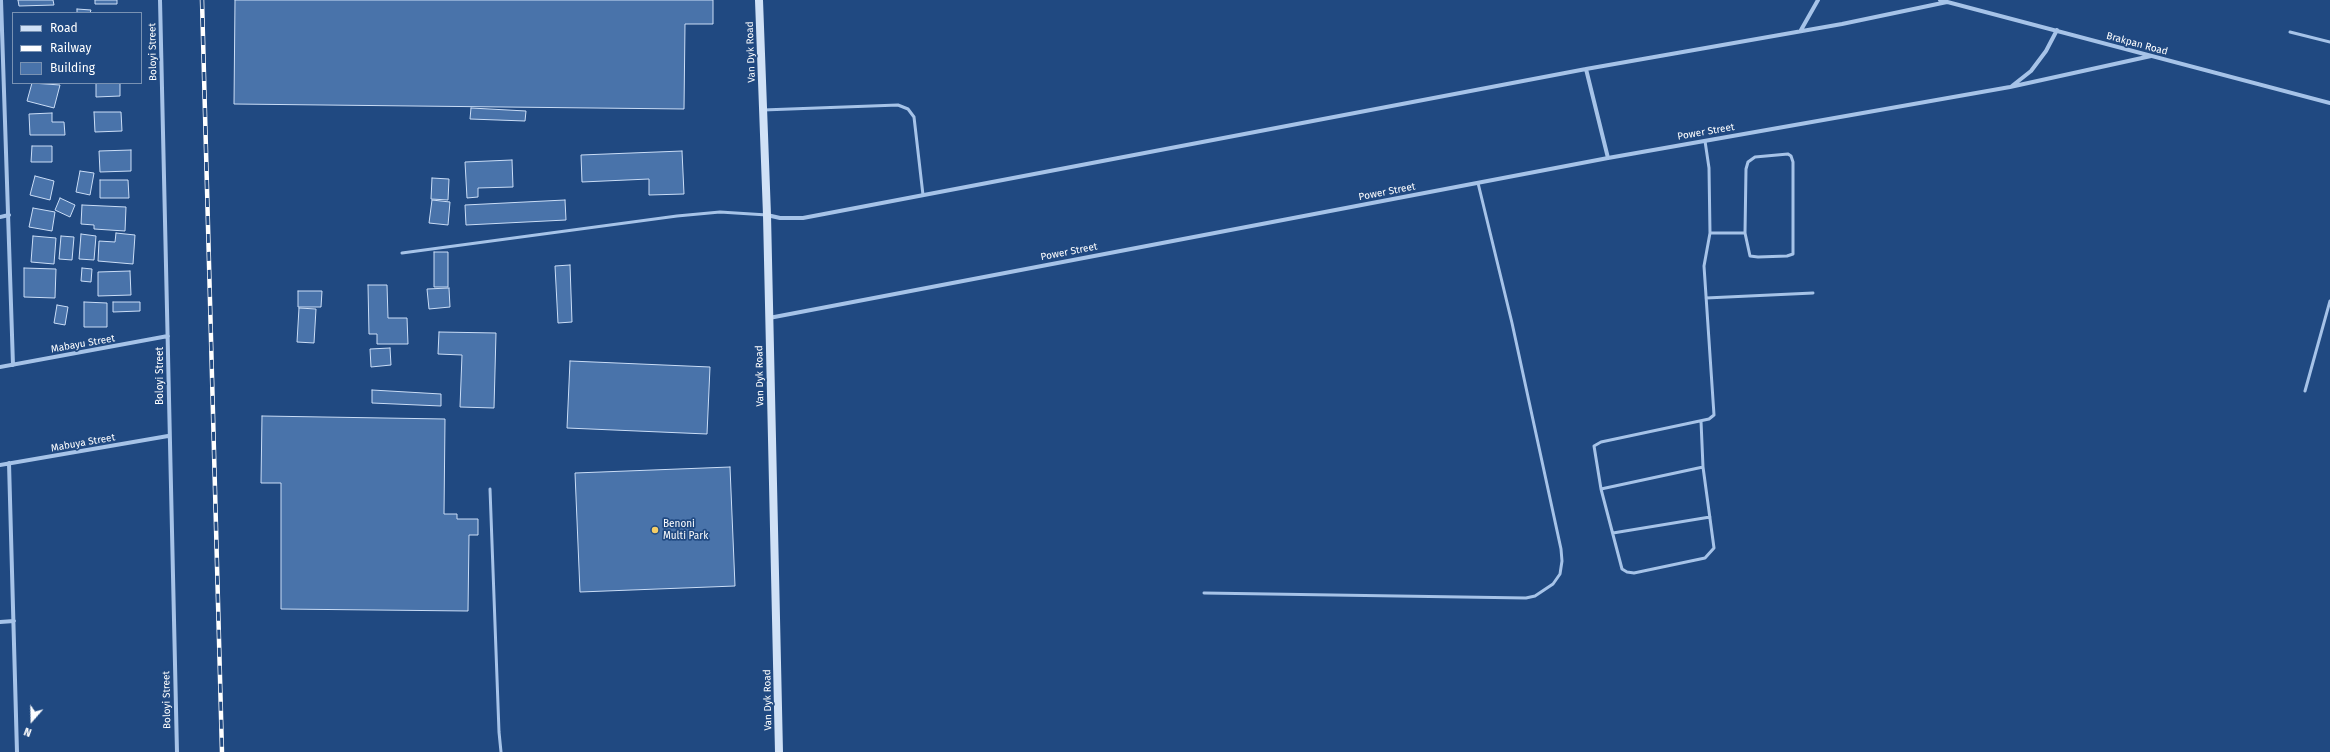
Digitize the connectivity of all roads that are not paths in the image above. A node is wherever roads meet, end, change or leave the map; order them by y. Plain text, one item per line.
1 (1, 0) edge
2 (160, 0) edge
3 (759, 0) edge
4 (1818, 0) edge
5 (1940, 0) edge
6 (1947, 2) junction
7 (1801, 30) junction
8 (2057, 30) junction
9 (2290, 32) dead end
10 (2330, 42) edge
11 (2151, 56) junction
12 (1, 68) edge
13 (1586, 70) junction
14 (2010, 87) junction
15 (2330, 104) edge
16 (763, 110) junction
17 (1705, 140) junction
18 (1608, 158) junction
19 (1478, 183) junction
20 (923, 195) junction
21 (767, 215) junction
22 (9, 216) junction
23 (0, 217) edge
24 (1710, 233) junction
25 (1745, 233) junction
26 (402, 253) dead end
27 (1813, 293) dead end
28 (1706, 298) junction
29 (2330, 301) edge
30 (768, 318) junction
31 (168, 336) junction
32 (13, 365) junction
33 (0, 367) edge
34 (2305, 390) dead end
35 (1701, 421) junction
36 (168, 436) junction
37 (9, 463) junction
38 (0, 465) edge
39 (1703, 467) junction
40 (1601, 488) junction
41 (490, 489) dead end
42 (1710, 517) junction
43 (1612, 533) junction
44 (1204, 593) dead end
45 (14, 621) junction
46 (0, 622) edge
47 (18, 752) edge
48 (177, 752) edge
49 (501, 752) edge
50 (779, 752) edge

1 - 12 street
2 - 31 street, Boloyi Street
3 - 16 main road, Van Dyk Road
4 - 7 street
5 - 6 street, Brakpan Road
6 - 7 street
6 - 8 street, Brakpan Road
7 - 13 street
8 - 11 street, Brakpan Road
8 - 14 street
9 - 10 lane
11 - 14 street, Power Street
11 - 15 street, Brakpan Road
12 - 22 street
13 - 18 street
13 - 20 street
14 - 17 street, Power Street
16 - 20 lane
16 - 21 main road, Van Dyk Road
17 - 18 street, Power Street
17 - 24 lane
18 - 19 street, Power Street
19 - 30 street, Power Street
19 - 44 lane
20 - 21 street
21 - 26 lane
21 - 30 main road, Van Dyk Road
22 - 23 street
22 - 32 street
24 - 25 lane
24 - 28 lane
25 - 25 lane
27 - 28 lane
28 - 35 lane
29 - 34 lane
30 - 50 main road, Van Dyk Road
31 - 32 street, Mabayu Street
31 - 36 street, Boloyi Street
32 - 33 street, Mabayu Street
35 - 39 lane
35 - 40 lane
36 - 37 street, Mabuya Street
36 - 48 street, Boloyi Street
37 - 38 street, Mabuya Street
37 - 45 street
39 - 40 lane
39 - 42 lane
40 - 43 lane
41 - 49 lane
42 - 43 lane
42 - 43 lane
45 - 46 street
45 - 47 street

